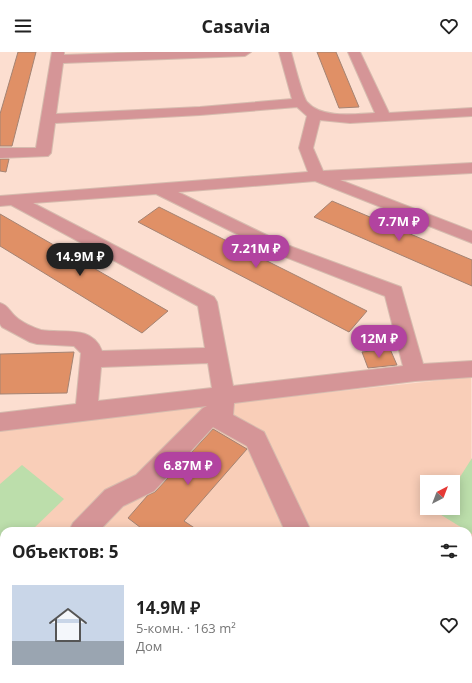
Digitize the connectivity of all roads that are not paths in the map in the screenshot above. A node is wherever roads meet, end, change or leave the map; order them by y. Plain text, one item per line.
1 (245, 52) edge
2 (285, 52) edge
3 (354, 52) edge
4 (57, 56) edge
5 (300, 103) junction
6 (472, 112) edge
7 (314, 115) junction
8 (384, 117) junction
9 (47, 119) junction
10 (0, 153) edge
11 (472, 168) edge
12 (317, 176) junction
13 (158, 188) junction
14 (7, 200) edge
15 (472, 237) edge
16 (0, 310) edge
17 (216, 355) junction
18 (91, 360) junction
19 (472, 369) edge
20 (415, 373) junction
21 (224, 396) junction
22 (86, 412) junction
23 (221, 420) junction
24 (0, 422) edge
25 (86, 527) edge
26 (296, 527) edge

1 - 4 street
2 - 5 street
3 - 8 street
4 - 9 street
5 - 7 street
5 - 9 street
6 - 8 street
7 - 8 street
7 - 12 street
9 - 10 street
11 - 12 street
12 - 13 street
12 - 15 street
13 - 14 street
13 - 20 street
14 - 17 street
16 - 18 street
17 - 18 street
17 - 21 street
18 - 22 street
19 - 20 street
20 - 21 street
21 - 22 street
21 - 23 street
22 - 24 street
23 - 25 street
23 - 26 street

